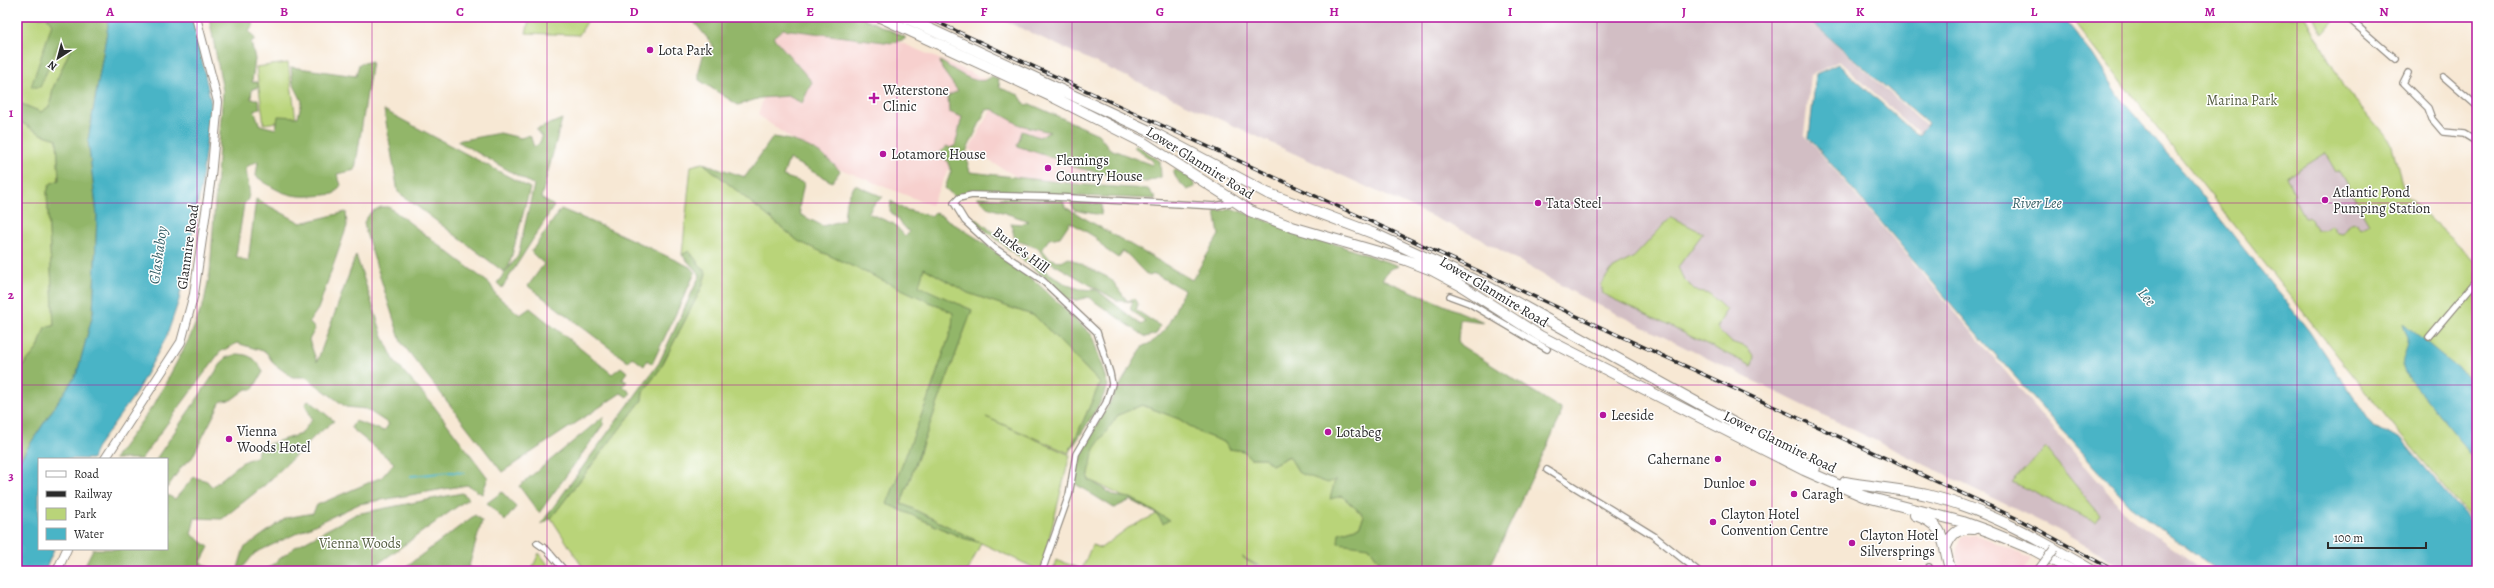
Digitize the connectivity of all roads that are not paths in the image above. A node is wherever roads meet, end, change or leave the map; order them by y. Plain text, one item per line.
1 (196, 17) edge
2 (880, 17) edge
3 (904, 17) edge
4 (2347, 17) edge
5 (2395, 59) dead end
6 (2408, 73) dead end
7 (2444, 77) dead end
8 (2477, 106) edge
9 (2477, 142) edge
10 (1232, 200) junction
11 (2477, 280) edge
12 (1450, 296) dead end
13 (1494, 312) junction
14 (2429, 337) dead end
15 (1547, 349) dead end
16 (106, 458) edge
17 (1546, 470) dead end
18 (1845, 482) junction
19 (1863, 496) junction
20 (1988, 531) junction
21 (537, 543) dead end
22 (1946, 547) junction
23 (2055, 548) junction
24 (67, 550) edge
25 (2034, 550) junction
26 (2062, 568) edge
27 (57, 571) edge
28 (564, 571) edge
29 (1042, 571) edge
30 (1698, 571) edge
31 (1951, 571) edge
32 (2038, 571) edge
33 (2073, 571) edge
34 (2093, 571) edge

1 - 16 main road, Glanmire Road
2 - 10 highway, Lower Glanmire Road
3 - 18 highway, Lower Glanmire Road
4 - 5 street
6 - 9 street
7 - 8 street
10 - 13 highway, Lower Glanmire Road
10 - 29 street, Burke's Hill
11 - 14 street
12 - 13 street
13 - 15 street
13 - 19 highway, Lower Glanmire Road
17 - 30 street
18 - 23 highway
18 - 25 highway, Lower Glanmire Road
19 - 20 highway, Lower Glanmire Road
19 - 22 highway
20 - 22 highway
20 - 25 highway, Lower Glanmire Road
21 - 28 street
22 - 31 highway
23 - 32 main road, bridge
23 - 34 highway
24 - 27 main road
25 - 26 highway, Lower Glanmire Road
26 - 33 highway, Lower Glanmire Road

